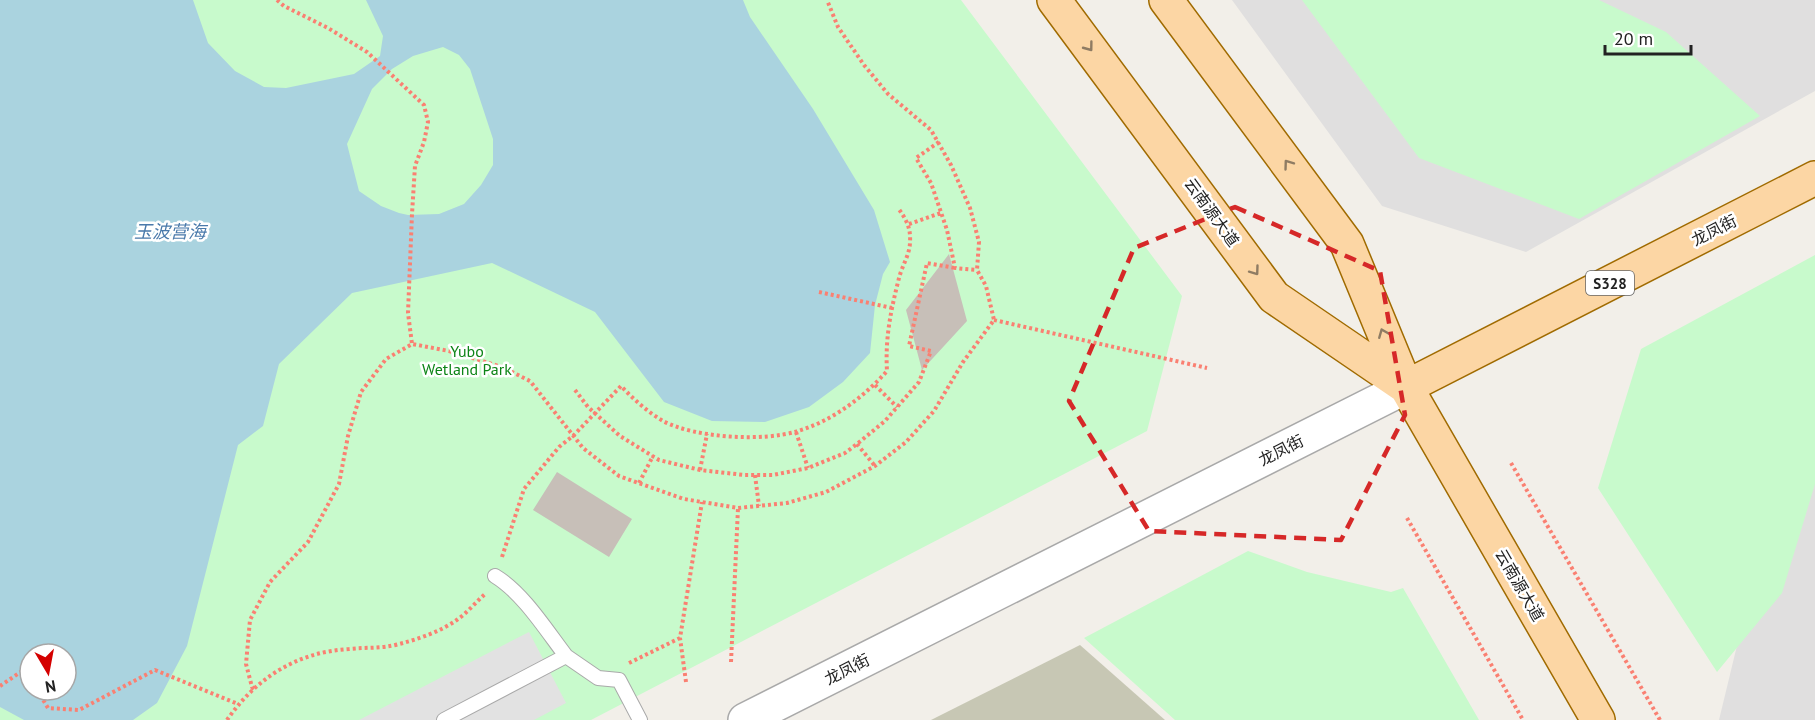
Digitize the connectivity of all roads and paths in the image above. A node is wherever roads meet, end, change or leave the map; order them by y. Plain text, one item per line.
1 (277, 0) edge
2 (826, 0) edge
3 (1054, 0) edge
4 (1166, 0) edge
5 (939, 142) junction
6 (1815, 178) edge
7 (898, 208) dead end
8 (941, 213) junction
9 (909, 224) junction
10 (955, 268) junction
11 (977, 270) junction
12 (819, 292) dead end
13 (892, 308) junction
14 (994, 320) junction
15 (412, 344) junction
16 (1207, 368) dead end
17 (875, 385) junction
18 (1406, 387) junction
19 (575, 390) dead end
20 (897, 407) junction
21 (596, 414) junction
22 (796, 432) junction
23 (706, 434) junction
24 (574, 435) junction
25 (857, 444) junction
26 (653, 456) junction
27 (1511, 463) dead end
28 (875, 466) junction
29 (808, 468) junction
30 (700, 470) junction
31 (755, 475) junction
32 (639, 483) junction
33 (702, 502) junction
34 (759, 506) junction
35 (738, 508) junction
36 (1407, 518) dead end
37 (495, 576) junction
38 (680, 638) junction
39 (566, 656) junction
40 (731, 662) dead end
41 (18, 674) edge
42 (598, 678) junction
43 (686, 682) dead end
44 (0, 686) edge
45 (254, 689) junction
46 (44, 702) edge
47 (238, 704) junction
48 (227, 720) edge
49 (444, 720) edge
50 (640, 720) edge
51 (745, 720) edge
52 (1523, 720) edge
53 (1598, 720) edge
54 (1660, 720) edge

1 - 15 path
2 - 5 path
3 -> 18 main road, 云南源大道
18 -> 4 main road, 云南源大道
5 - 8 path
5 - 11 path
6 - 18 main road, 龙凤街 / S328
7 - 9 path
8 - 9 path
8 - 10 path
9 - 13 path
10 - 11 path
10 - 20 path
11 - 14 path
12 - 13 path
13 - 17 path
14 - 16 path
14 - 28 path
15 - 24 path
15 - 45 path
17 - 20 path
17 - 22 path
18 - 51 street, 龙凤街
18 - 53 main road, 云南源大道
19 - 21 path
20 - 25 path
21 - 23 path
21 - 24 path
21 - 26 path
22 - 23 path
22 - 29 path
23 - 30 path
24 - 32 path
24 - 37 path
25 - 28 path
25 - 29 path
26 - 30 path
26 - 32 path
27 - 54 path
28 - 34 path
29 - 31 path
30 - 31 path
31 - 34 path
32 - 33 path
33 - 35 path
33 - 38 path
34 - 35 path
35 - 40 path
36 - 52 path
37 - 39 lane
37 - 45 path
38 - 42 path
38 - 43 path
39 - 42 lane
39 - 49 lane
41 - 44 path
42 - 50 lane
45 - 47 path
46 - 47 path
47 - 48 path

